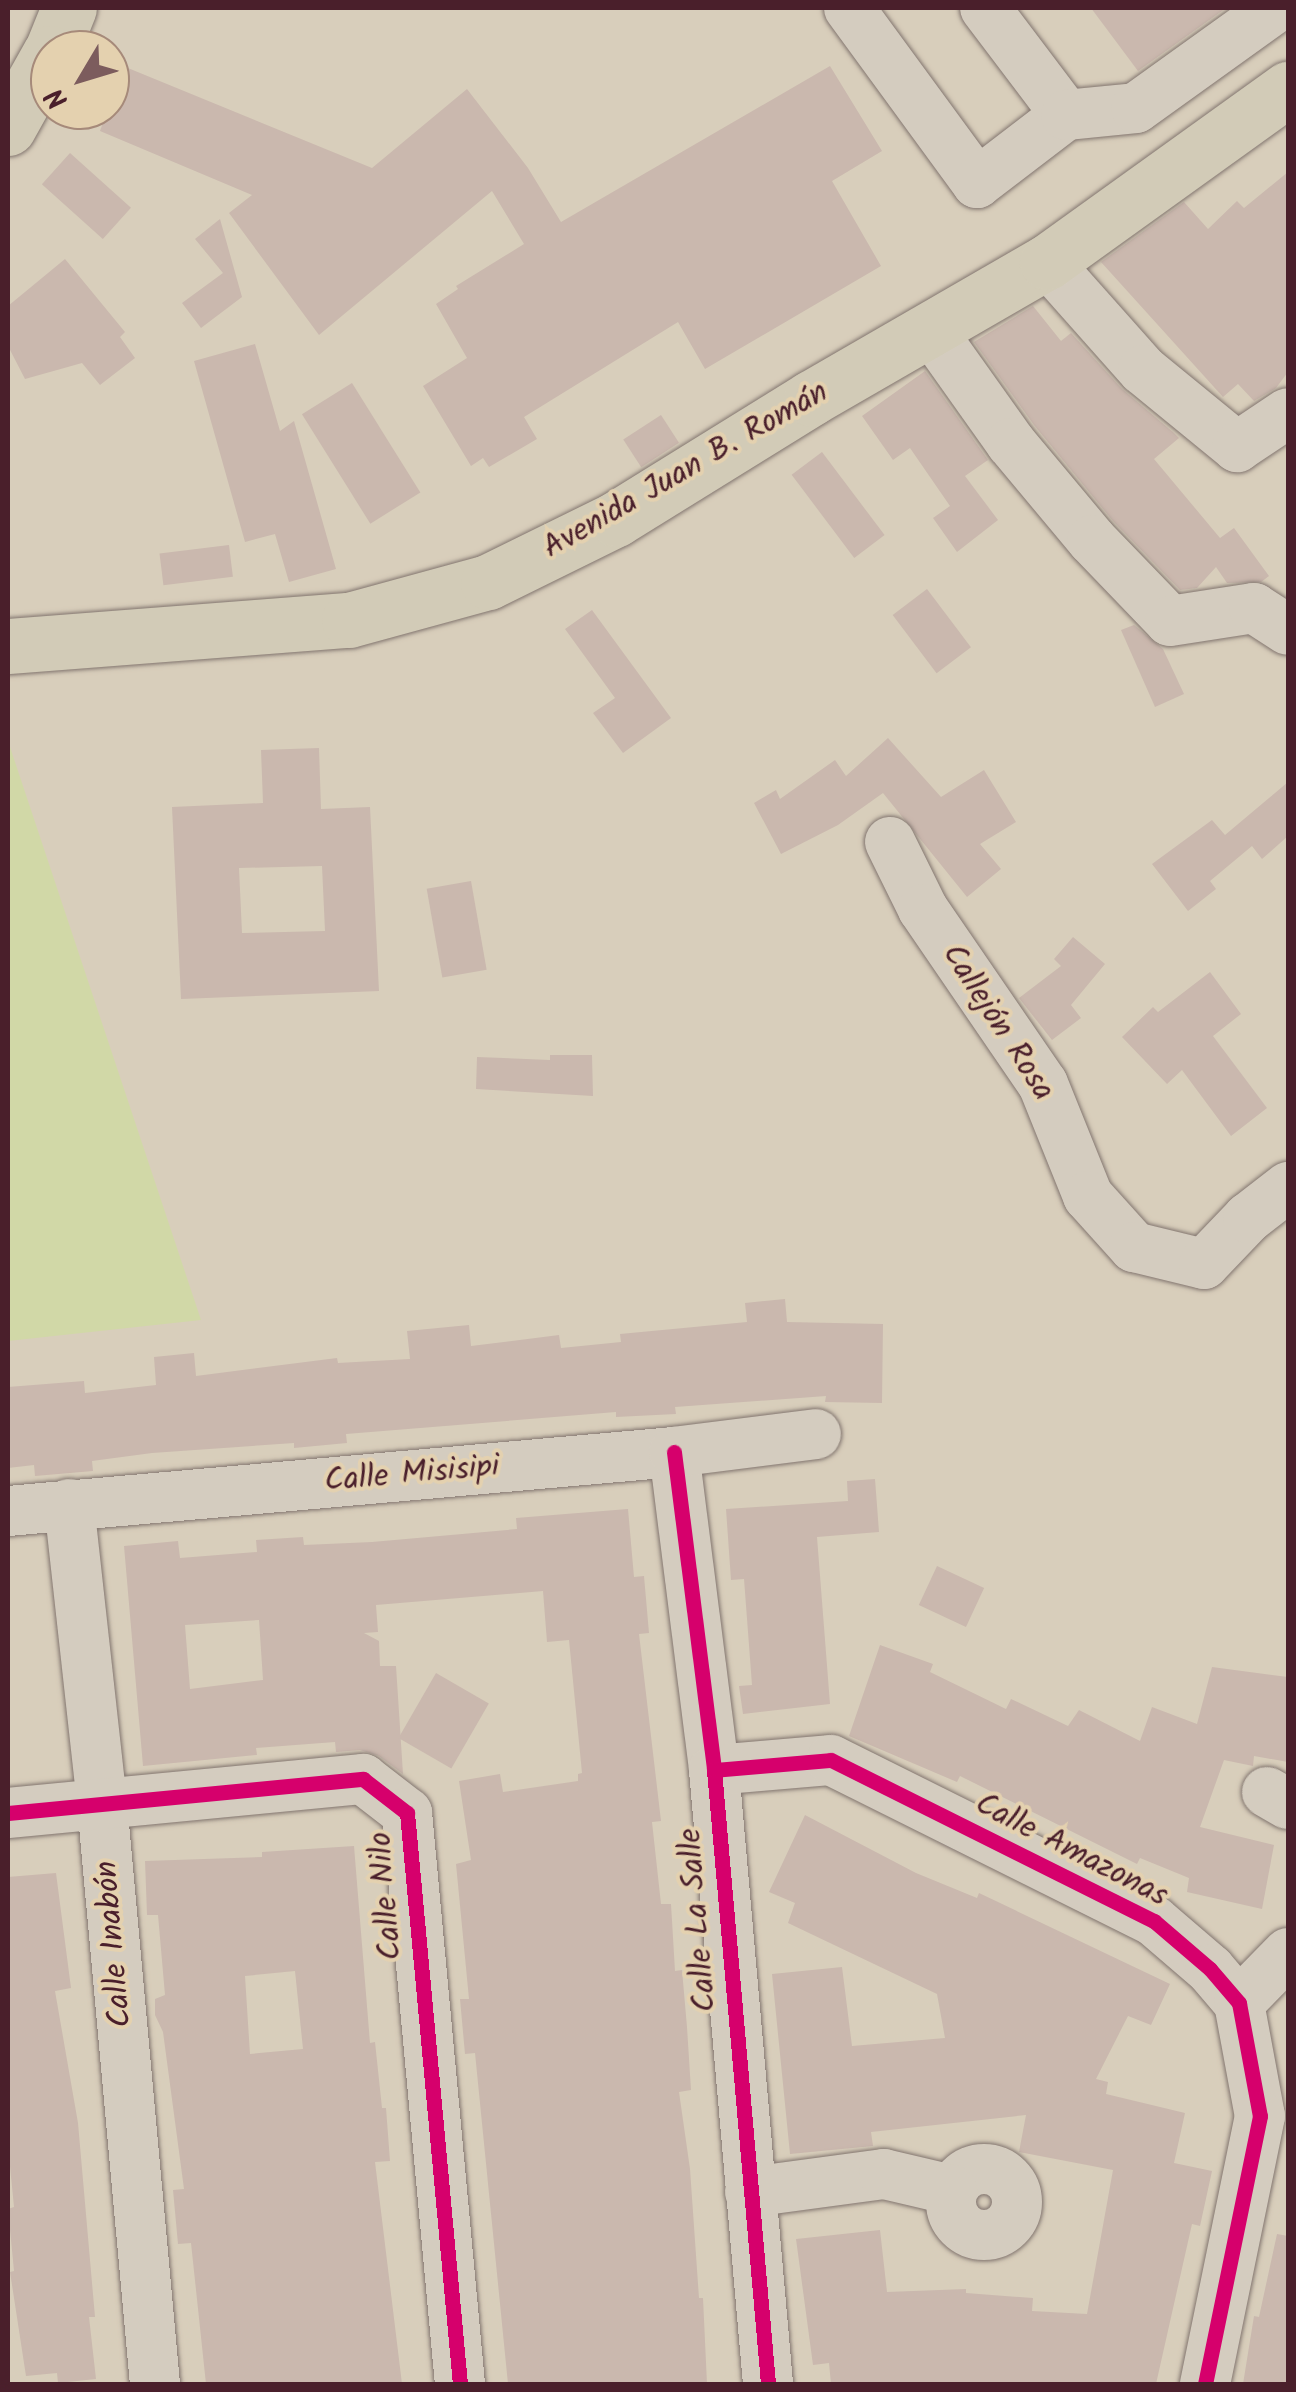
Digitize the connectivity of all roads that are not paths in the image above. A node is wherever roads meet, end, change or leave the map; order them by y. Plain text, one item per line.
1 (850, 8) edge
2 (986, 8) edge
3 (1275, 8) edge
4 (1288, 88) edge
5 (30, 89) edge
6 (1066, 115) junction
7 (8, 128) edge
8 (1046, 262) junction
9 (930, 329) junction
10 (1288, 413) edge
11 (1288, 630) edge
12 (8, 646) edge
13 (890, 842) dead end
14 (1288, 1187) edge
15 (816, 1434) dead end
16 (674, 1452) junction
17 (70, 1504) junction
18 (8, 1510) edge
19 (714, 1770) junction
20 (102, 1803) junction
21 (8, 1813) edge
22 (1288, 1953) edge
23 (1238, 2004) junction
24 (952, 2190) dead end
25 (750, 2192) junction
26 (154, 2384) edge
27 (460, 2384) edge
28 (768, 2384) edge
29 (1205, 2384) edge

1 - 6 street
2 - 6 street
3 - 6 street
4 - 8 main road, Avenida Juan B. Román
5 - 7 main road
8 - 9 main road, Avenida Juan B. Román
8 - 10 street
9 - 11 street
9 - 12 main road, Avenida Juan B. Román
13 - 14 street, Callejón Rosa
15 - 16 street, Calle Misisipi
16 - 17 street, Calle Misisipi
16 - 19 street, Calle La Salle
17 - 18 street, Calle Misisipi
17 - 20 street, Calle Inabón
19 - 23 street, Calle Amazonas
19 - 25 street, Calle La Salle
20 - 21 street, Calle Nilo
20 - 26 street, Calle Inabón
20 - 27 street, Calle Nilo
22 - 23 street
23 - 29 street, Calle Amazonas
24 - 25 street
25 - 28 street, Calle La Salle

